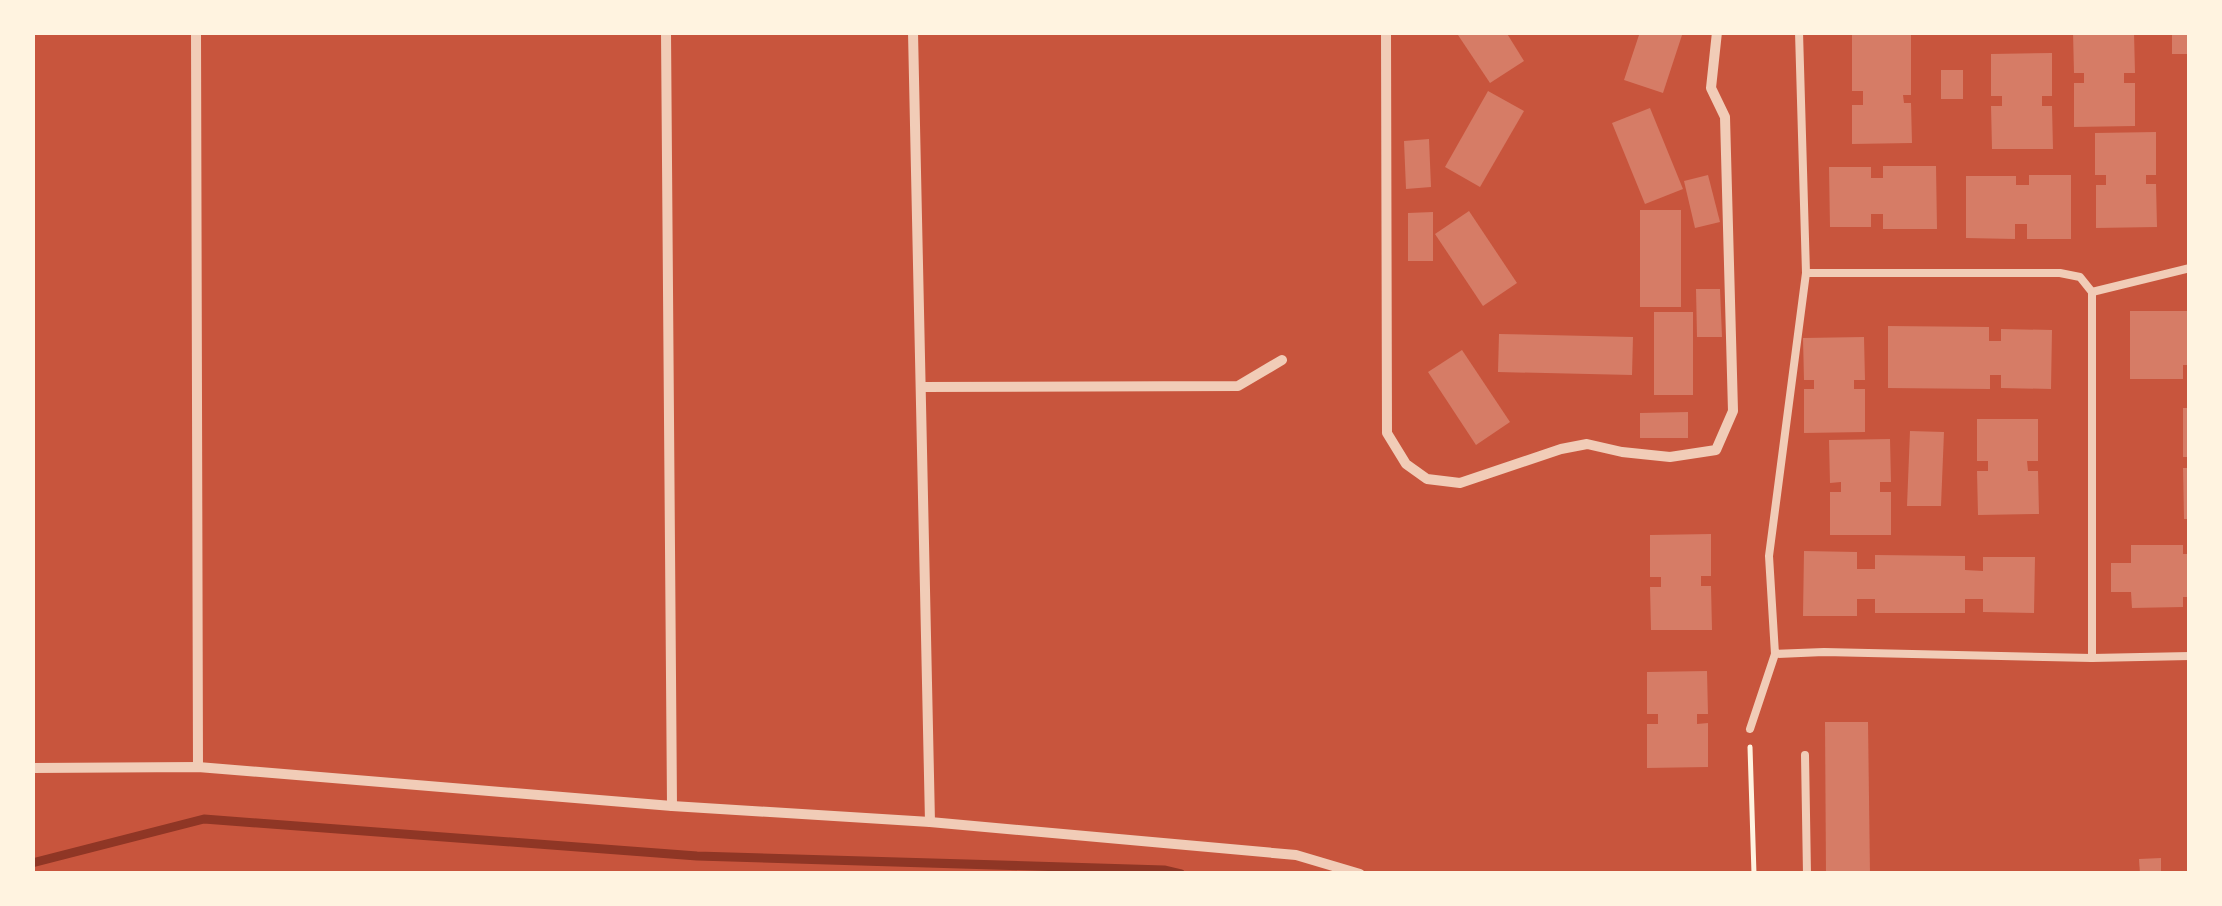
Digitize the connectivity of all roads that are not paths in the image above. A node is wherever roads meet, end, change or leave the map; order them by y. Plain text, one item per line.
1 (196, 32) edge
2 (666, 32) edge
3 (913, 32) edge
4 (1386, 32) edge
5 (1717, 32) edge
6 (1798, 32) edge
7 (2190, 268) edge
8 (1806, 273) junction
9 (2092, 292) junction
10 (1282, 360) dead end
11 (922, 387) junction
12 (1775, 654) junction
13 (2190, 656) edge
14 (2092, 658) junction
15 (1750, 729) dead end
16 (1804, 755) dead end
17 (198, 766) junction
18 (32, 768) edge
19 (672, 806) junction
20 (930, 822) junction
21 (1360, 874) edge
22 (1807, 874) edge

1 - 17 street
2 - 19 street
3 - 11 street
4 - 5 street
6 - 8 lane
7 - 9 lane
8 - 9 lane
8 - 12 lane
9 - 14 lane
10 - 11 street
11 - 20 street
12 - 14 lane
12 - 15 lane
13 - 14 lane
16 - 22 lane
17 - 18 street
17 - 19 street
19 - 20 street
20 - 21 street

